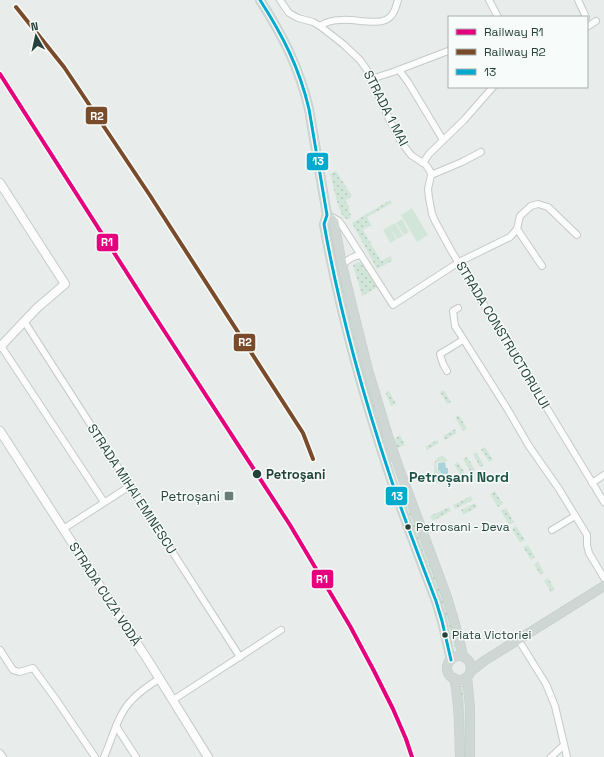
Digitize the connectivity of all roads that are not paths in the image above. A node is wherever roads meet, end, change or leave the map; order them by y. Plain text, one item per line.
1 (260, 0) edge
2 (280, 0) edge
3 (398, 0) edge
4 (489, 0) edge
5 (578, 0) edge
6 (497, 16) edge
7 (585, 16) edge
8 (596, 21) dead end
9 (588, 22) edge
10 (320, 26) junction
11 (448, 51) edge
12 (399, 70) junction
13 (371, 79) junction
14 (492, 88) edge
15 (443, 140) junction
16 (481, 152) dead end
17 (423, 162) junction
18 (430, 175) junction
19 (0, 183) edge
20 (327, 215) junction
21 (517, 229) junction
22 (577, 235) dead end
23 (361, 255) junction
24 (459, 262) junction
25 (342, 265) junction
26 (542, 266) dead end
27 (458, 308) dead end
28 (24, 321) junction
29 (463, 340) junction
30 (1, 347) edge
31 (447, 371) dead end
32 (0, 431) edge
33 (604, 475) edge
34 (404, 482) junction
35 (592, 483) junction
36 (130, 486) junction
37 (393, 486) junction
38 (104, 502) junction
39 (604, 502) edge
40 (575, 516) junction
41 (63, 529) junction
42 (552, 530) dead end
43 (604, 578) edge
44 (604, 586) edge
45 (281, 630) dead end
46 (518, 639) junction
47 (0, 650) edge
48 (240, 657) junction
49 (466, 659) junction
50 (451, 660) junction
51 (484, 660) junction
52 (468, 674) junction
53 (454, 678) junction
54 (160, 679) junction
55 (172, 700) junction
56 (116, 726) junction
57 (564, 745) junction
58 (0, 753) edge
59 (3, 757) edge
60 (95, 757) edge
61 (104, 757) edge
62 (136, 757) edge
63 (208, 757) edge
64 (460, 757) edge
65 (470, 757) edge
66 (551, 757) edge
67 (567, 757) edge

1 - 20 main road
2 - 10 street, STRADA 1 MAI
3 - 10 street
4 - 6 street
5 - 7 street
8 - 9 street
10 - 13 street, STRADA 1 MAI
11 - 12 street
12 - 13 street
12 - 15 street
13 - 17 street, STRADA 1 MAI
14 - 15 street
15 - 17 street
16 - 18 street
17 - 18 street
18 - 24 street, STRADA CONSTRUCTORULUI
19 - 28 main road
20 - 23 street
20 - 25 main road
20 - 37 main road
21 - 22 street
21 - 24 street
21 - 26 street
23 - 24 street
23 - 25 street
24 - 35 street, STRADA CONSTRUCTORULUI
25 - 34 main road
27 - 29 street
28 - 30 main road
28 - 36 street, STRADA MIHAI EMINESCU
29 - 31 street
29 - 40 street
30 - 38 street
32 - 41 main road, STRADA CUZA VODĂ
33 - 35 street
34 - 37 main road
34 - 49 main road
35 - 39 street, STRADA CONSTRUCTORULUI
36 - 38 street
36 - 48 street, STRADA MIHAI EMINESCU
37 - 50 main road
38 - 41 street
40 - 42 street
40 - 43 street
41 - 54 main road, STRADA CUZA VODĂ
44 - 46 main road
45 - 48 street
46 - 51 main road
46 - 57 street
47 - 60 street
48 - 55 street
49 - 50 main road
49 - 51 main road
49 - 52 main road
50 - 53 main road
51 - 52 main road
52 - 53 main road
52 - 65 main road
53 - 64 main road
54 - 55 main road, STRADA CUZA VODĂ
54 - 56 street
55 - 63 main road, STRADA CUZA VODĂ
56 - 61 street
56 - 62 street
57 - 66 street
57 - 67 street
58 - 59 street

